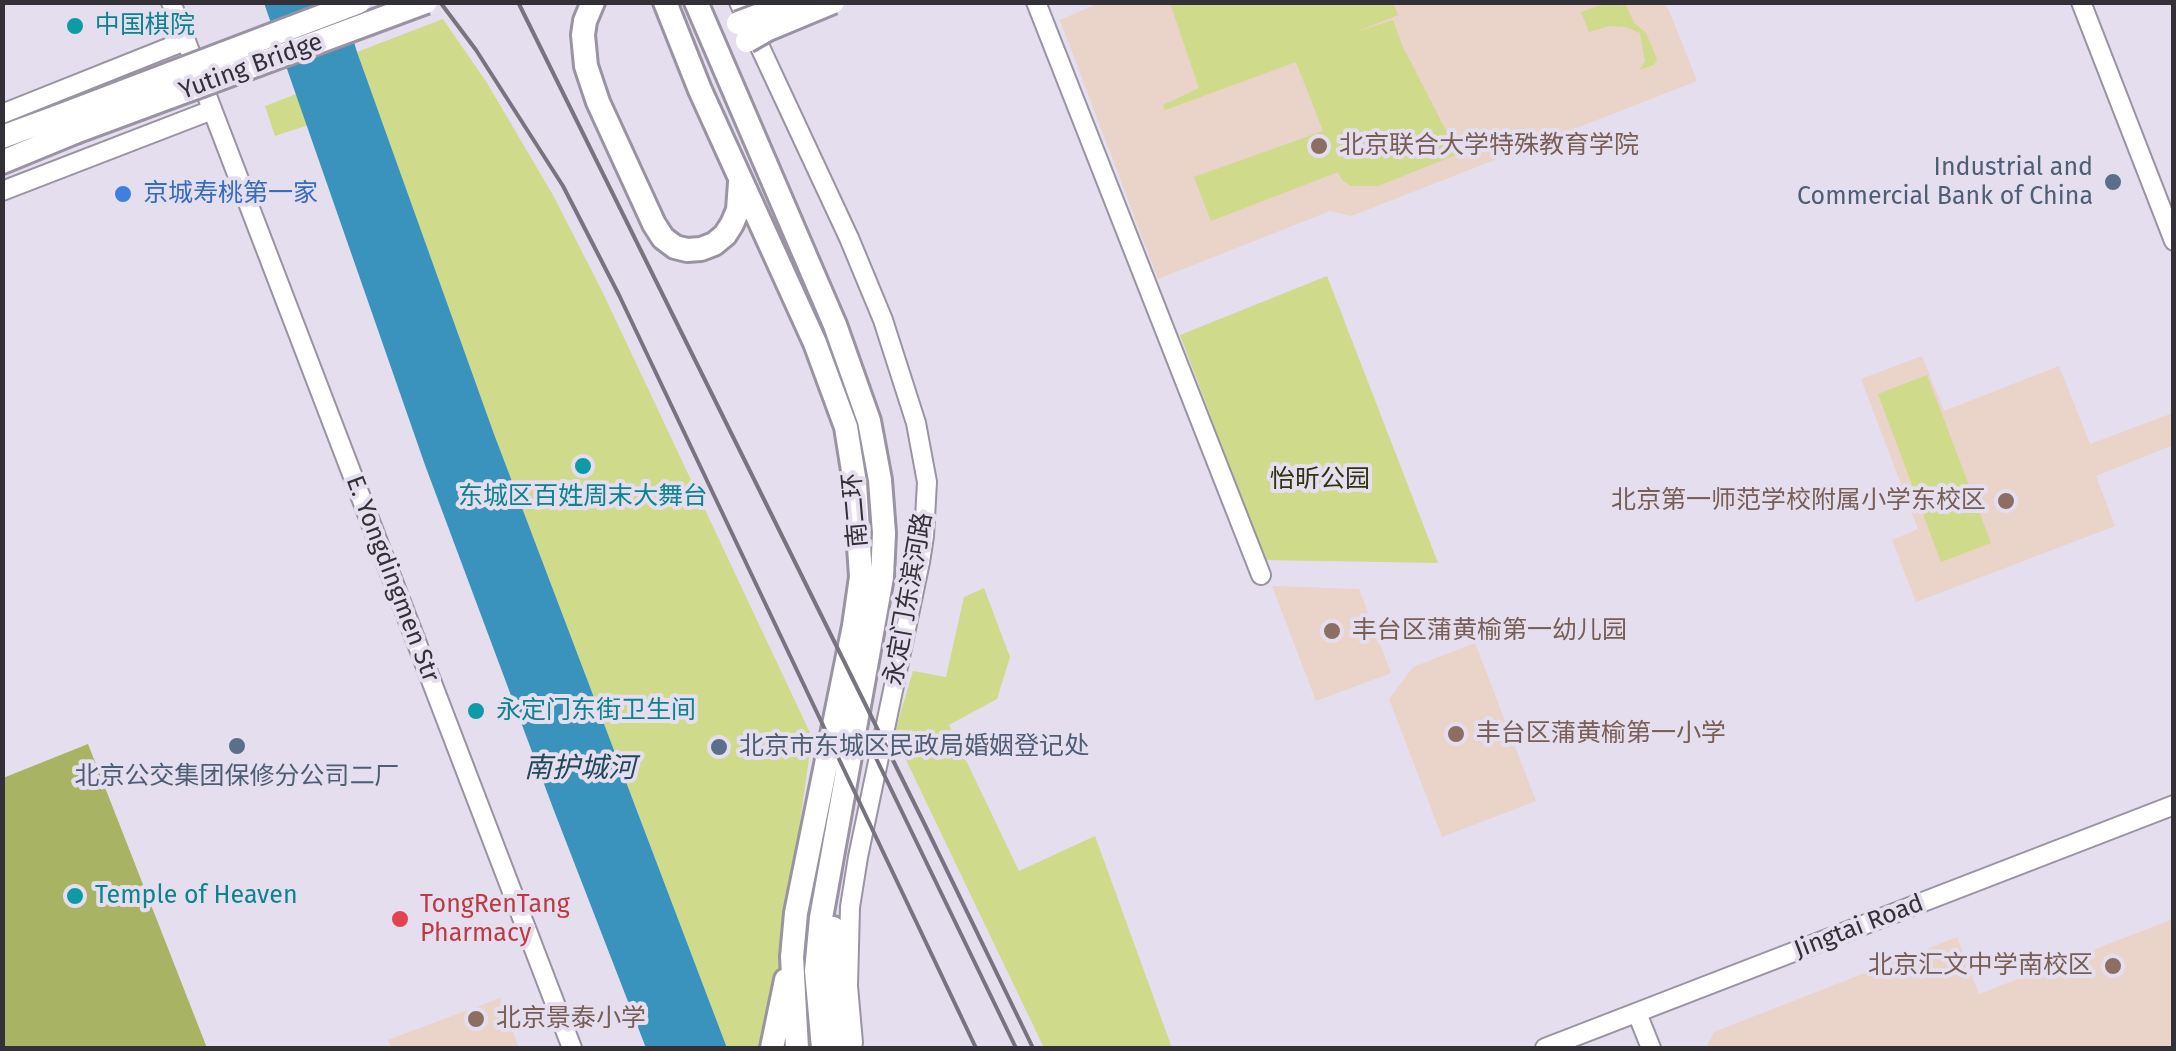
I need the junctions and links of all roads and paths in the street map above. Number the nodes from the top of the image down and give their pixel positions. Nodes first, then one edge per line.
1 (170, 2) edge
2 (395, 2) edge
3 (426, 2) edge
4 (592, 2) edge
5 (665, 2) edge
6 (697, 2) edge
7 (792, 2) edge
8 (833, 2) edge
9 (1036, 2) edge
10 (2081, 2) edge
11 (361, 8) edge
12 (741, 22) edge
13 (185, 41) junction
14 (132, 62) junction
15 (198, 75) junction
16 (738, 103) junction
17 (212, 110) junction
18 (2, 114) edge
19 (71, 122) junction
20 (159, 132) junction
21 (2, 138) edge
22 (2, 162) edge
23 (740, 178) junction
24 (2, 191) edge
25 (2174, 241) edge
26 (1262, 575) dead end
27 (2174, 805) edge
28 (832, 855) junction
29 (792, 957) junction
30 (1637, 1013) junction
31 (572, 1048) edge
32 (772, 1048) edge
33 (797, 1048) edge
34 (823, 1048) edge
35 (845, 1048) edge
36 (853, 1048) edge
37 (1544, 1048) edge
38 (1650, 1048) edge

1 - 13 street, E. Yongdingmen Str
2 - 11 street
3 - 19 main road, Yuting Bridge, bridge
4 - 23 main road
5 - 23 main road, 南二环
6 - 12 main road
6 - 16 main road, 南二环
7 - 12 main road, bridge
8 - 12 main road, bridge
9 - 26 street
10 - 25 street
11 - 15 street
11 - 19 main road, Yuting Bridge, bridge
12 - 16 main road
12 - 36 street, 永定门东滨河路
13 - 14 street
13 - 15 street, E. Yongdingmen Str
14 - 18 street
14 - 20 street
15 - 17 street, E. Yongdingmen Str
16 - 28 main road, 南二环
17 - 20 street
17 - 31 street, E. Yongdingmen Str
19 - 21 main road
19 - 22 main road
20 - 24 street
23 - 29 main road, 南二环
27 - 30 street, Jingtai Road
28 - 34 main road, 南二环
28 - 35 main road
29 - 32 main road
29 - 33 main road, 南二环
30 - 37 street, Jingtai Road
30 - 38 street

